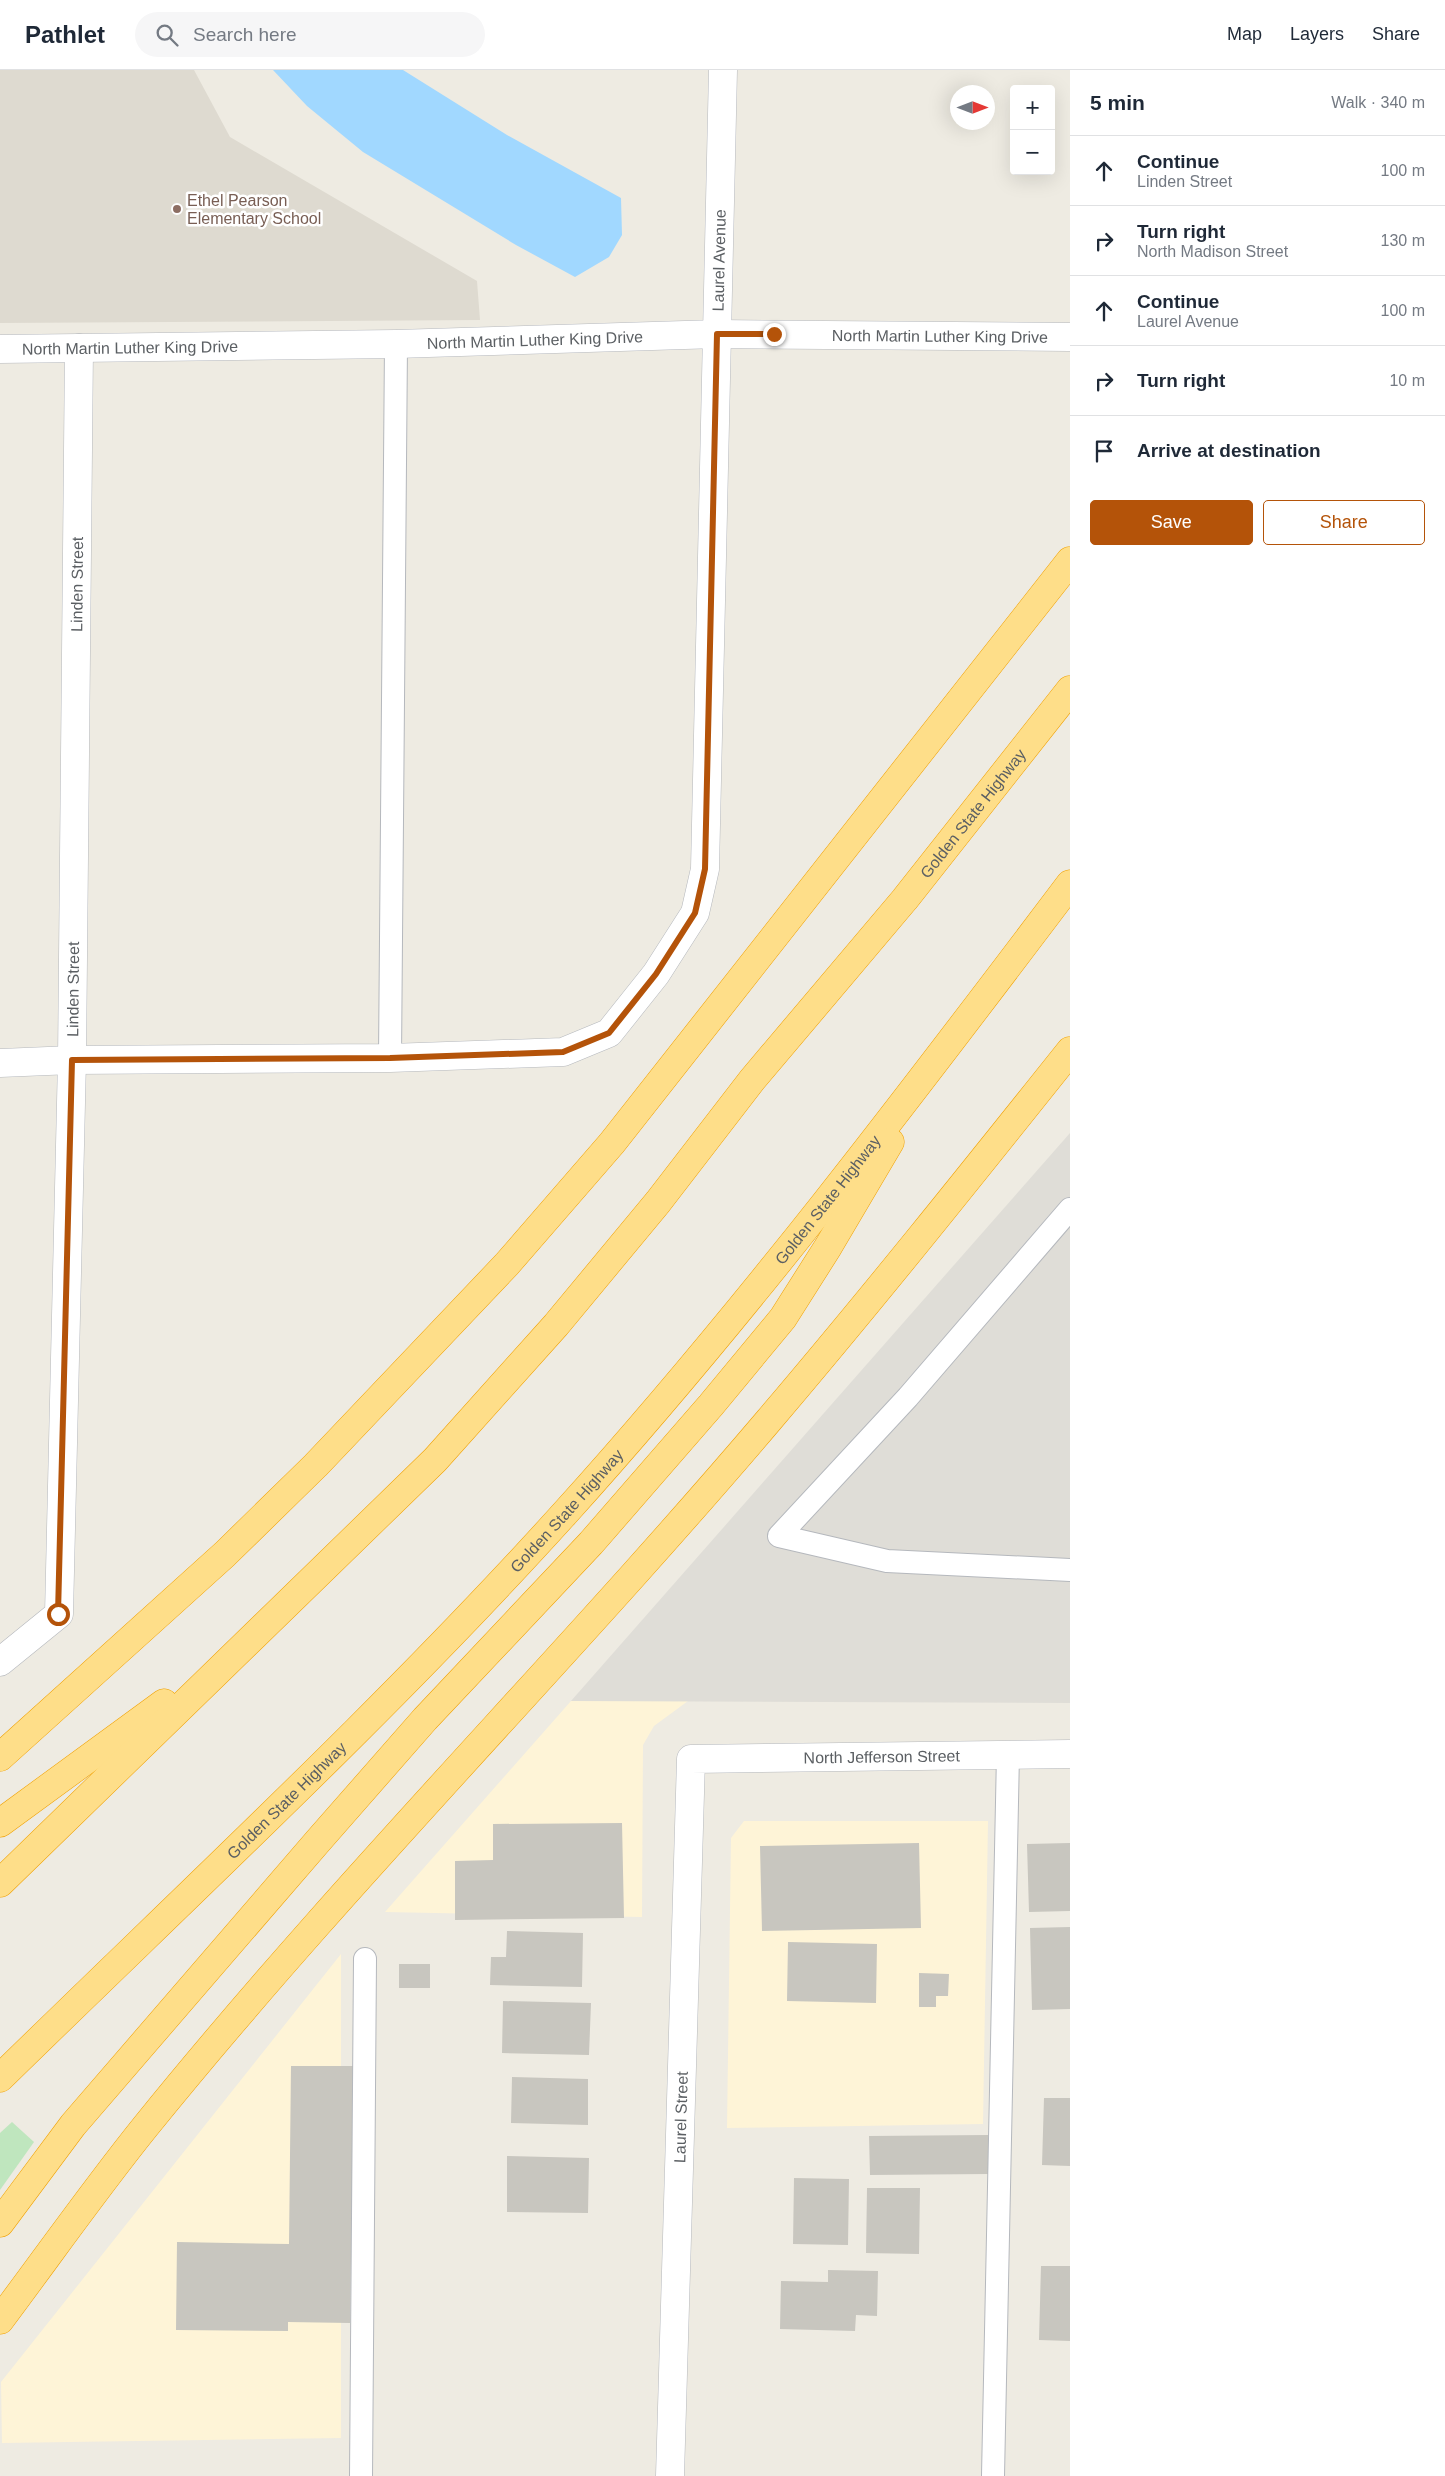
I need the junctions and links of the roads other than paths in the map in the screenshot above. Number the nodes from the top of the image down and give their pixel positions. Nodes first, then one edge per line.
1 (724, 70) edge
2 (717, 334) junction
3 (1070, 337) edge
4 (396, 344) junction
5 (79, 348) junction
6 (0, 349) edge
7 (1070, 561) edge
8 (1070, 690) edge
9 (1070, 884) edge
10 (966, 1019) junction
11 (1070, 1051) edge
12 (390, 1058) junction
13 (72, 1060) junction
14 (0, 1063) edge
15 (1070, 1209) edge
16 (1070, 1570) edge
17 (246, 1643) junction
18 (0, 1662) edge
19 (1008, 1754) junction
20 (1070, 1754) edge
21 (0, 1757) edge
22 (691, 1759) joint
23 (0, 1823) edge
24 (0, 1883) edge
25 (365, 1959) dead end
26 (0, 2078) edge
27 (0, 2223) edge
28 (0, 2320) edge
29 (361, 2476) edge
30 (670, 2476) edge
31 (993, 2476) edge

1 - 2 street, Laurel Avenue
2 - 3 street, North Martin Luther King Drive
2 - 4 street, North Martin Luther King Drive
2 - 12 street, Laurel Avenue
4 - 5 street, North Martin Luther King Drive
4 - 12 lane
5 - 6 street, North Martin Luther King Drive
5 - 13 street, Linden Street
7 - 21 highway
8 - 17 highway, Golden State Highway
9 - 10 highway, Golden State Highway
10 - 26 highway, Golden State Highway
10 - 27 highway
11 - 28 highway
12 - 13 street, Laurel Avenue
13 - 14 street, Laurel Avenue
13 - 18 street, Linden Street
15 - 16 lane
17 - 23 highway
17 - 24 highway, Golden State Highway
19 - 20 street, North Jefferson Street
19 - 22 street, North Jefferson Street
19 - 31 lane
22 - 30 street, Laurel Street
25 - 29 lane

